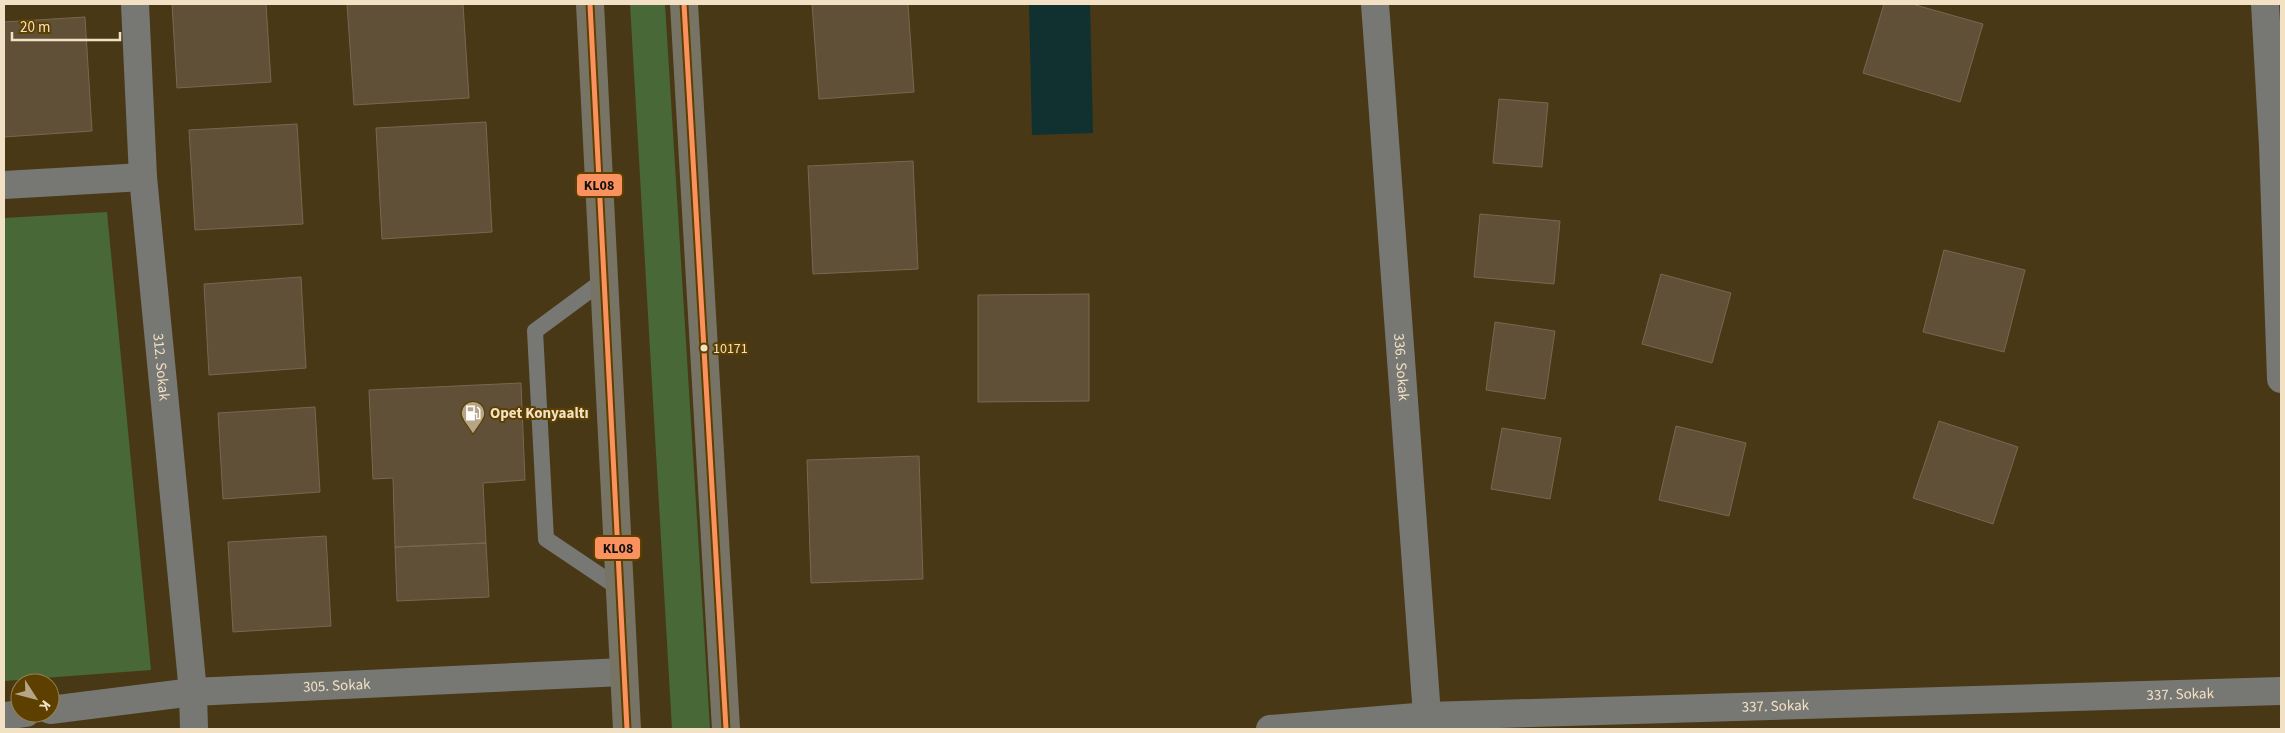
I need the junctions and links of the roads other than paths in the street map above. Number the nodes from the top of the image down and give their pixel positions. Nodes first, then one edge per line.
1 (135, 4) edge
2 (590, 4) edge
3 (684, 4) edge
4 (1375, 4) edge
5 (2265, 4) edge
6 (2277, 146) edge
7 (143, 177) junction
8 (4, 185) edge
9 (604, 280) junction
10 (2281, 379) edge
11 (619, 588) junction
12 (623, 672) junction
13 (2281, 691) edge
14 (193, 692) junction
15 (60, 709) edge
16 (1428, 723) edge
17 (194, 729) edge
18 (627, 729) edge
19 (726, 729) edge
20 (1270, 729) edge

1 - 7 street, 312. Sokak
2 - 9 main road
3 - 19 main road
4 - 16 street, 336. Sokak
5 - 6 street
6 - 10 street
7 - 8 street
7 - 14 street, 312. Sokak
9 - 11 main road
9 - 11 lane
11 - 12 main road
12 - 14 street, 305. Sokak
12 - 18 main road
13 - 16 street, 337. Sokak
14 - 15 street, 305. Sokak
14 - 17 street, 312. Sokak
16 - 20 street, 337. Sokak

